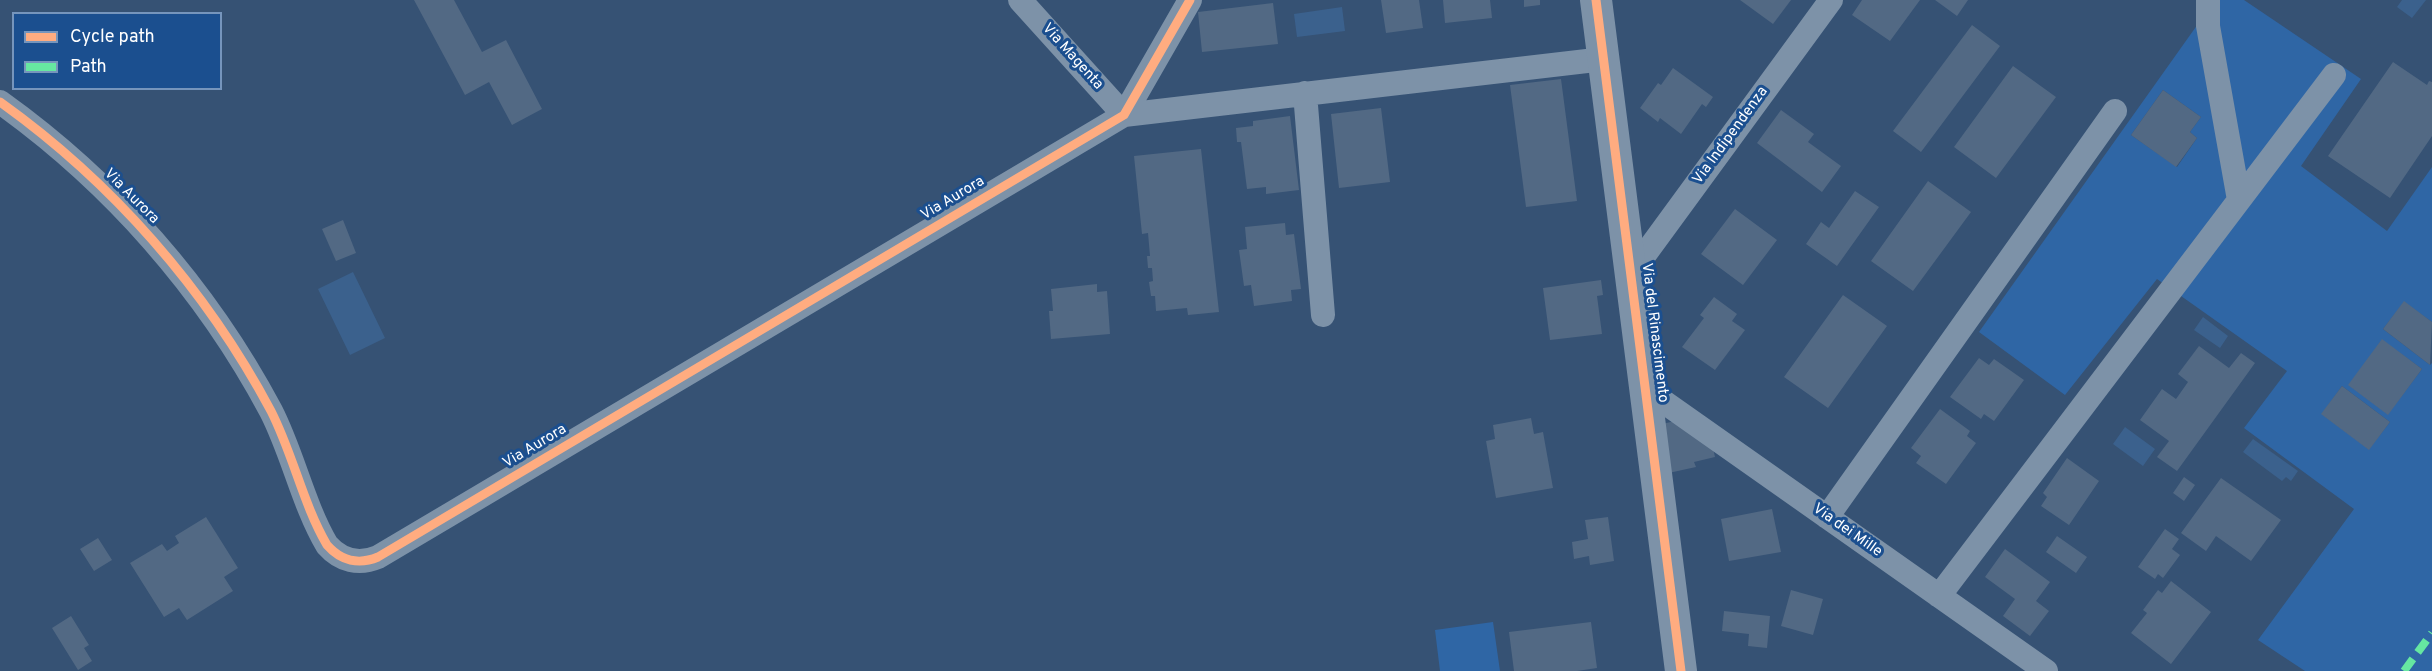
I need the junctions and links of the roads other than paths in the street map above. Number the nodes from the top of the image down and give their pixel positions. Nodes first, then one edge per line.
1 (1020, 0) edge
2 (1190, 0) edge
3 (1596, 0) edge
4 (1831, 0) edge
5 (2208, 0) edge
6 (1604, 59) junction
7 (2334, 75) dead end
8 (1305, 93) junction
9 (0, 102) edge
10 (2115, 111) dead end
11 (1124, 115) junction
12 (2239, 200) junction
13 (1632, 272) junction
14 (1323, 315) dead end
15 (1647, 390) junction
16 (1827, 517) junction
17 (1939, 596) junction
18 (1681, 671) edge
19 (2046, 671) edge

1 - 11 street, Via Magenta
2 - 11 street, Via Aurora
3 - 6 street, Via del Rinascimento
4 - 13 street, Via Indipendenza
5 - 12 street
6 - 8 street
6 - 13 street, Via del Rinascimento
7 - 12 street
8 - 11 street
8 - 14 street
9 - 11 street, Via Aurora
10 - 16 street
12 - 17 street
13 - 15 street, Via del Rinascimento
15 - 16 street, Via dei Mille
15 - 18 street, Via del Rinascimento
16 - 17 street, Via dei Mille
17 - 19 street, Via dei Mille

